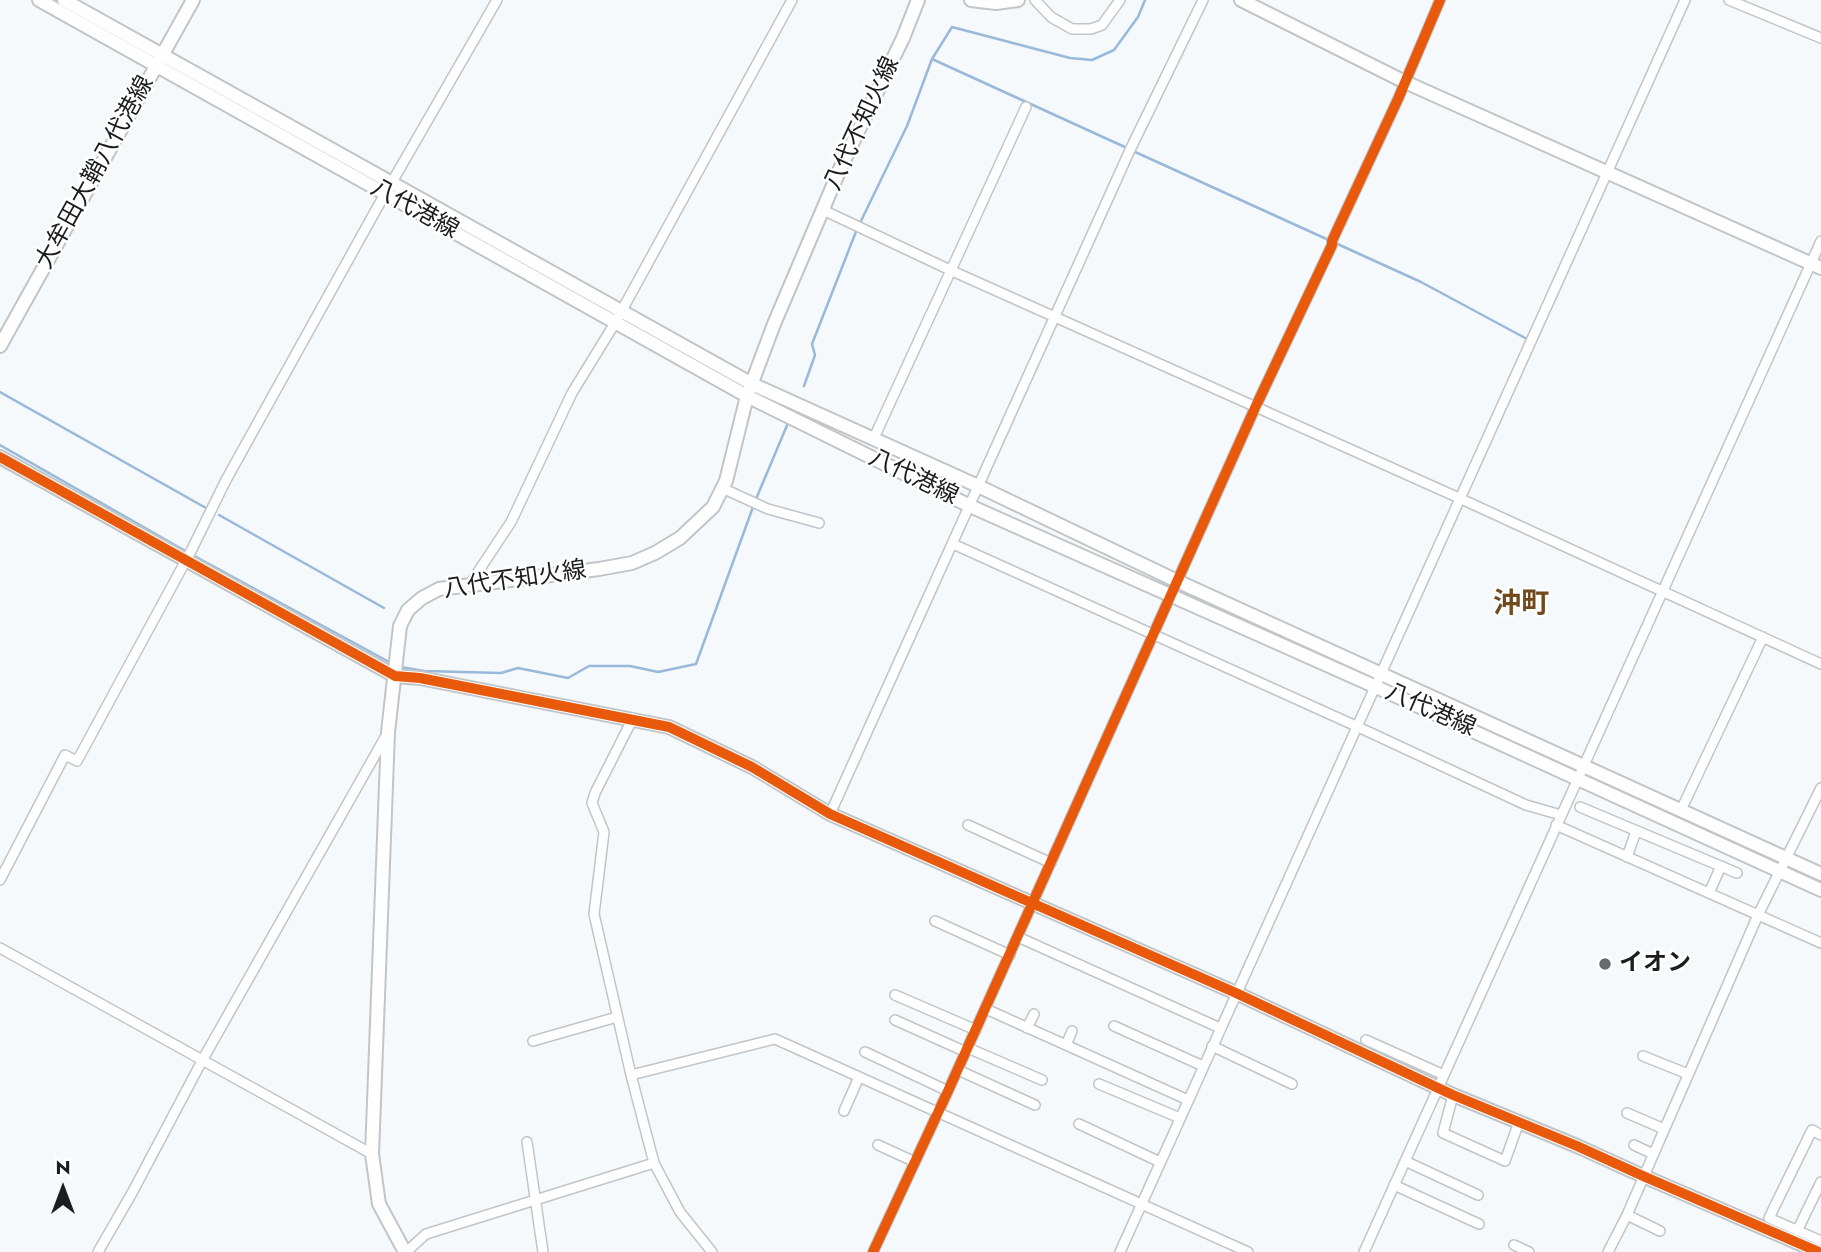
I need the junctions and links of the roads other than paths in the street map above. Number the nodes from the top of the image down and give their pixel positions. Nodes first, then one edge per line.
1 (38, 0) edge
2 (64, 0) edge
3 (193, 0) edge
4 (497, 0) edge
5 (792, 0) edge
6 (918, 0) edge
7 (971, 0) edge
8 (1018, 0) edge
9 (1035, 0) edge
10 (1120, 0) edge
11 (1203, 0) edge
12 (1241, 0) edge
13 (1440, 0) edge
14 (1685, 0) edge
15 (1729, 0) edge
16 (1821, 38) edge
17 (159, 61) junction
18 (1405, 82) junction
19 (1027, 107) dead end
20 (1607, 170) junction
21 (389, 188) junction
22 (823, 210) junction
23 (1821, 241) edge
24 (1816, 266) edge
25 (950, 270) junction
26 (622, 310) junction
27 (1054, 316) junction
28 (615, 323) junction
29 (0, 346) edge
30 (750, 390) junction
31 (1255, 408) junction
32 (873, 440) junction
33 (0, 457) edge
34 (978, 486) junction
35 (722, 488) junction
36 (1459, 498) junction
37 (970, 506) junction
38 (819, 523) dead end
39 (953, 544) junction
40 (188, 556) junction
41 (1177, 581) junction
42 (470, 584) junction
43 (1662, 591) junction
44 (1171, 595) junction
45 (1153, 634) junction
46 (1763, 637) junction
47 (1821, 664) edge
48 (395, 672) junction
49 (1377, 679) junction
50 (633, 718) junction
51 (1356, 726) junction
52 (388, 732) junction
53 (1580, 772) junction
54 (1821, 788) edge
55 (1580, 807) dead end
56 (1681, 810) junction
57 (830, 814) junction
58 (1561, 815) junction
59 (968, 825) dead end
60 (1556, 825) junction
61 (1636, 831) junction
62 (1627, 857) junction
63 (1786, 857) junction
64 (1051, 863) junction
65 (1721, 866) junction
66 (1780, 870) junction
67 (1737, 873) dead end
68 (1821, 874) edge
69 (0, 880) edge
70 (1821, 890) edge
71 (1709, 893) junction
72 (1033, 903) junction
73 (1758, 915) junction
74 (936, 921) dead end
75 (1018, 937) junction
76 (1821, 943) edge
77 (0, 948) edge
78 (1010, 955) junction
79 (1236, 993) junction
80 (895, 995) dead end
81 (985, 1009) junction
82 (1034, 1014) dead end
83 (618, 1017) junction
84 (895, 1020) dead end
85 (1114, 1026) dead end
86 (1027, 1028) junction
87 (1220, 1028) junction
88 (976, 1030) junction
89 (1072, 1031) dead end
90 (1366, 1040) dead end
91 (533, 1041) dead end
92 (1066, 1045) junction
93 (1212, 1046) junction
94 (967, 1050) junction
95 (865, 1052) dead end
96 (1643, 1056) dead end
97 (203, 1059) junction
98 (1203, 1066) junction
99 (958, 1070) junction
100 (1444, 1074) junction
101 (1688, 1074) junction
102 (631, 1075) junction
103 (859, 1077) junction
104 (1041, 1080) dead end
105 (1099, 1084) dead end
106 (1292, 1084) dead end
107 (1438, 1088) junction
108 (948, 1091) junction
109 (1453, 1095) junction
110 (1188, 1100) junction
111 (1035, 1105) dead end
112 (844, 1111) dead end
113 (1627, 1113) dead end
114 (938, 1114) junction
115 (1180, 1118) junction
116 (1519, 1122) junction
117 (1079, 1124) dead end
118 (1664, 1129) junction
119 (1821, 1135) edge
120 (527, 1142) dead end
121 (878, 1145) dead end
122 (1634, 1145) dead end
123 (372, 1154) junction
124 (1653, 1154) junction
125 (1405, 1161) junction
126 (915, 1162) junction
127 (1160, 1162) junction
128 (654, 1163) junction
129 (1643, 1177) junction
130 (1821, 1182) edge
131 (1394, 1185) junction
132 (1478, 1195) dead end
133 (536, 1202) junction
134 (1141, 1205) junction
135 (1626, 1216) junction
136 (1479, 1224) dead end
137 (1660, 1231) dead end
138 (1797, 1231) junction
139 (1821, 1241) edge
140 (1514, 1245) dead end
141 (98, 1252) edge
142 (405, 1252) edge
143 (543, 1252) edge
144 (712, 1252) edge
145 (873, 1252) edge
146 (1119, 1252) edge
147 (1248, 1252) edge
148 (1364, 1252) edge
149 (1530, 1252) edge
150 (1608, 1252) edge
151 (1819, 1252) edge

1 - 17 main road, 八代港線
2 - 17 main road, 八代港線
3 - 17 main road, 大牟田大鞘八代港線
4 - 21 street
5 - 26 street
6 - 22 main road, 八代不知火線
7 - 8 main road
9 - 10 street
11 - 27 street
12 - 18 main road
13 - 18 street
14 - 20 street
15 - 16 street
17 - 21 main road, 八代港線
17 - 29 main road, 大牟田大鞘八代港線
18 - 20 main road
18 - 31 street
19 - 25 street
20 - 24 main road
20 - 36 street
21 - 26 main road, 八代港線
21 - 28 main road, 八代港線
21 - 40 street
22 - 25 street
22 - 30 main road, 八代不知火線
23 - 24 street
24 - 43 street
25 - 27 street
25 - 32 street
26 - 28 street
26 - 30 main road, 八代港線
27 - 31 street
27 - 34 street
28 - 30 main road, 八代港線
28 - 42 street
30 - 32 main road, 八代港線
30 - 35 main road, 八代不知火線
30 - 37 main road, 八代港線
31 - 36 street
31 - 41 street
32 - 34 main road, 八代港線
33 - 40 main road
34 - 37 street
34 - 41 main road, 八代港線
35 - 38 street
35 - 42 main road, 八代不知火線
36 - 43 street
36 - 49 street
37 - 39 street
37 - 44 main road, 八代港線
39 - 45 street
39 - 57 street
40 - 48 main road
40 - 69 street
41 - 44 street
41 - 49 main road, 八代港線
42 - 48 main road, 八代不知火線
43 - 46 street
43 - 53 street
44 - 45 street
44 - 49 main road, 八代港線
45 - 51 street
45 - 64 street
46 - 47 street
46 - 56 street
48 - 50 main road
48 - 52 main road, 八代不知火線
49 - 51 street
49 - 53 main road, 八代港線
50 - 57 main road
50 - 83 street
51 - 58 street
51 - 79 street
52 - 97 street
52 - 123 main road, 八代不知火線
53 - 56 main road, 八代港線
53 - 58 street
53 - 66 main road, 八代港線
54 - 63 street
55 - 61 street
56 - 63 main road, 八代港線
57 - 72 main road
58 - 60 street
59 - 64 street
60 - 62 street
60 - 100 street
61 - 62 street
61 - 65 street
62 - 71 street
63 - 66 street
63 - 68 main road, 八代港線
64 - 72 street
65 - 67 street
65 - 71 street
66 - 70 main road, 八代港線
66 - 73 street
71 - 73 street
72 - 75 street
72 - 79 main road
73 - 76 street
73 - 101 street
74 - 78 street
75 - 78 street
75 - 87 street
77 - 97 street
78 - 81 street
79 - 87 street
79 - 107 main road
80 - 88 street
81 - 86 street
81 - 88 street
82 - 86 street
83 - 91 street
83 - 102 street
84 - 94 street
85 - 98 street
86 - 92 street
87 - 93 street
88 - 94 street
89 - 92 street
90 - 100 street
92 - 110 street
93 - 98 street
93 - 106 street
94 - 99 street
94 - 104 street
95 - 108 street
96 - 101 street
97 - 123 street
97 - 141 street
98 - 110 street
99 - 108 street
99 - 111 street
100 - 107 street
101 - 118 street
102 - 103 street
102 - 128 street
103 - 112 street
103 - 114 street
105 - 115 street
107 - 109 main road
107 - 125 street
108 - 114 street
109 - 116 main road
109 - 116 street
110 - 115 street
113 - 118 street
114 - 126 street
114 - 134 street
115 - 127 street
116 - 129 main road
117 - 127 street
118 - 124 street
119 - 138 street
120 - 133 street
121 - 126 street
122 - 124 street
123 - 142 main road, 八代不知火線
124 - 129 street
125 - 131 street
125 - 132 street
126 - 145 street
127 - 134 street
128 - 133 street
128 - 144 street
129 - 135 street
129 - 151 main road
130 - 138 street
131 - 136 street
131 - 148 street
133 - 142 street
133 - 143 street
134 - 146 street
134 - 147 street
135 - 137 street
135 - 150 street
138 - 139 street
140 - 149 street

